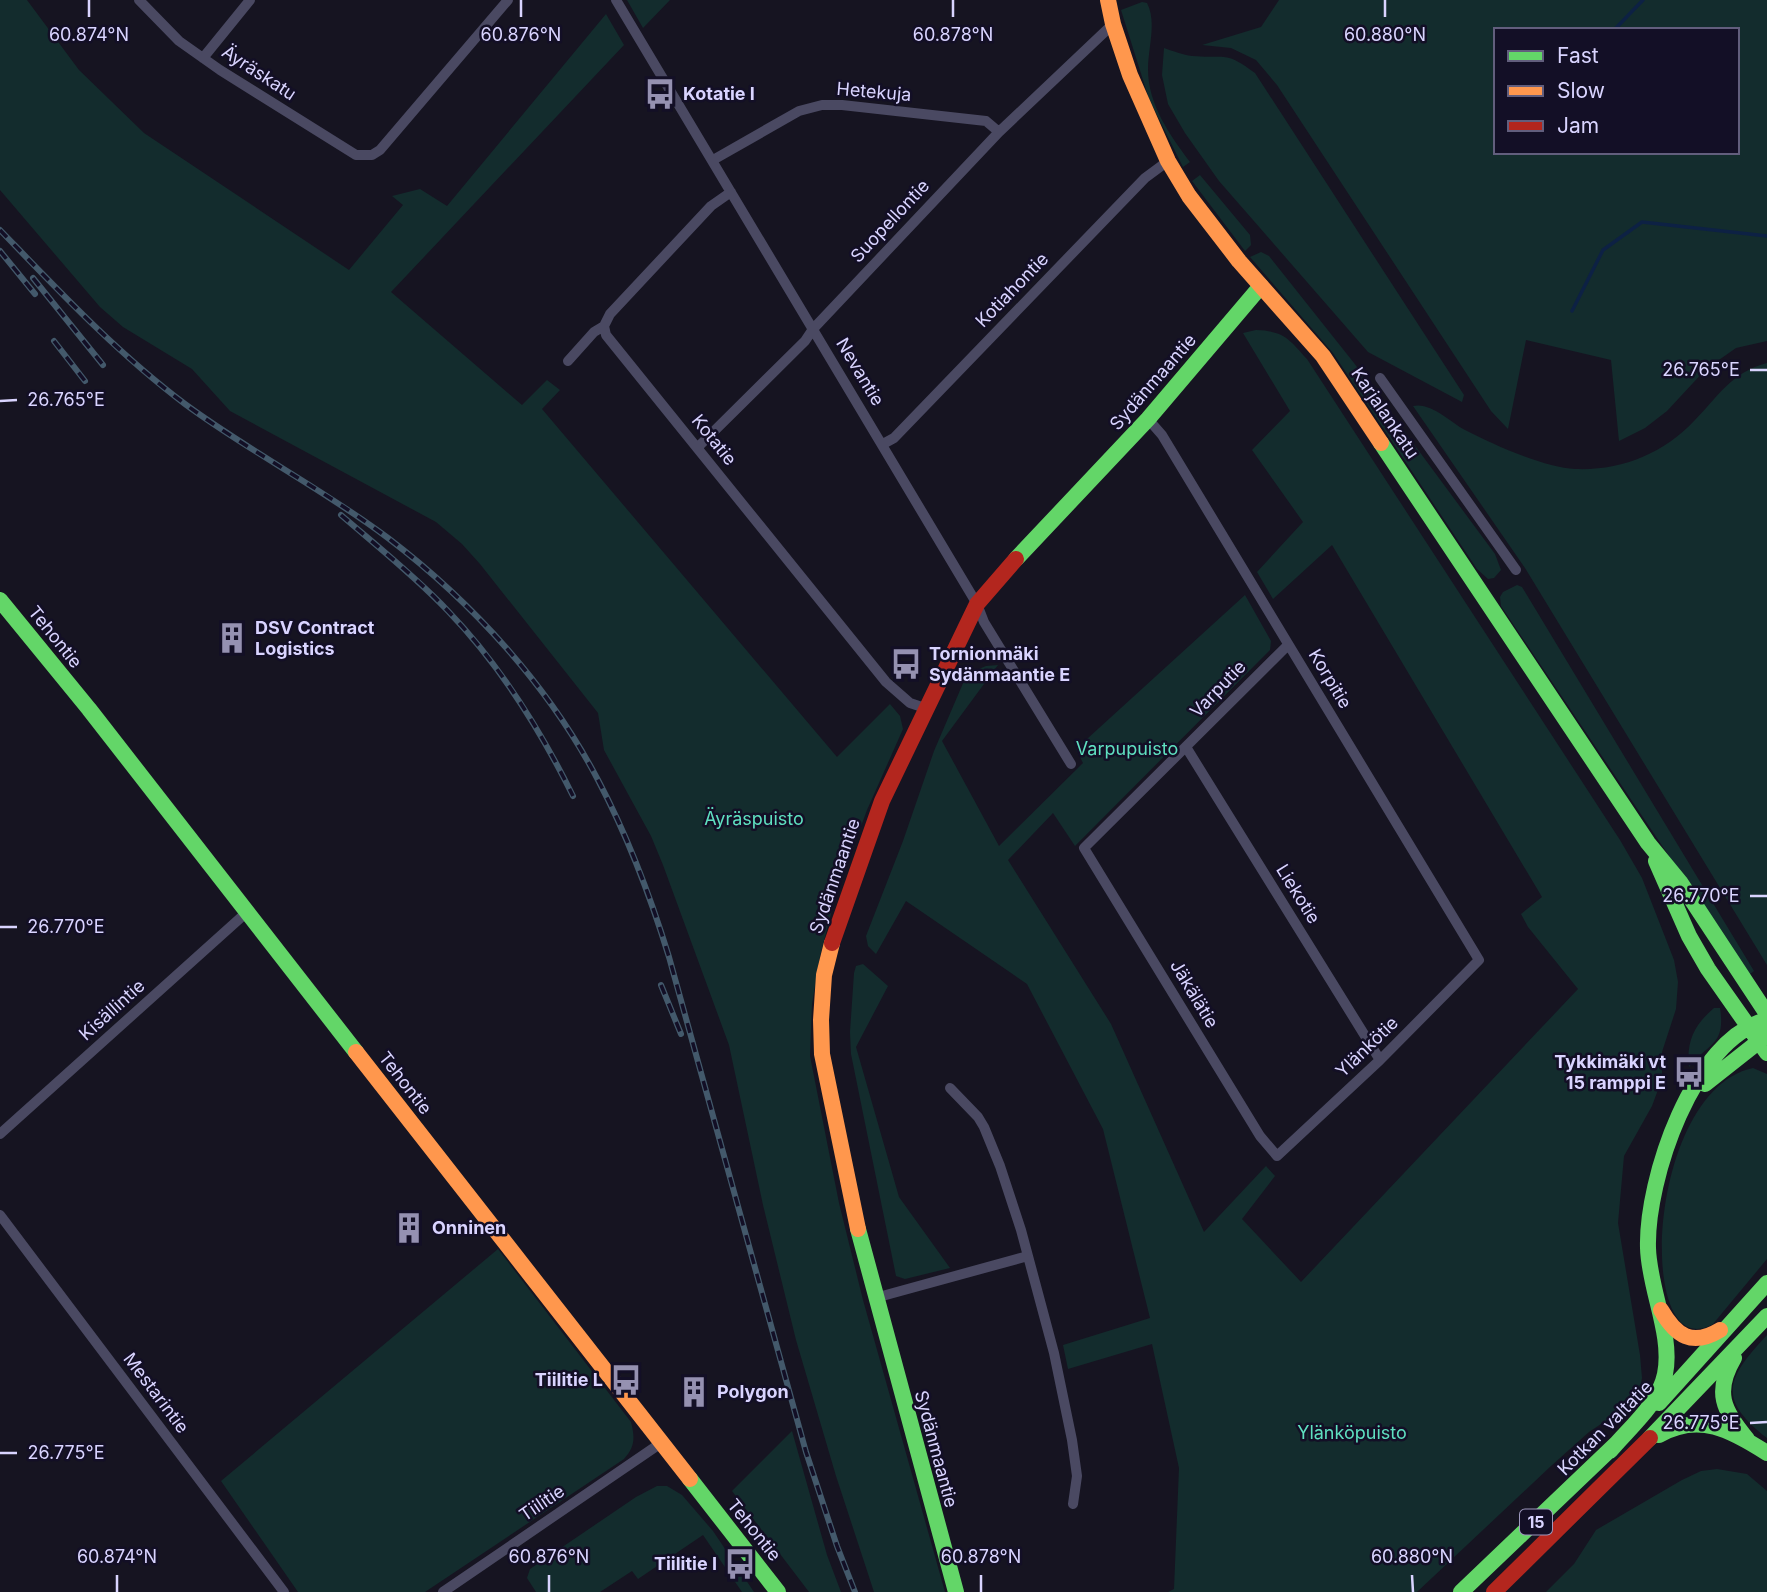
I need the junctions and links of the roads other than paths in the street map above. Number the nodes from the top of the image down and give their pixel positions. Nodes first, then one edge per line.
1 (139, 0) edge
2 (250, 0) edge
3 (508, 0) edge
4 (616, 0) edge
5 (1108, 0) edge
6 (1113, 24) junction
7 (203, 58) junction
8 (999, 132) junction
9 (713, 160) junction
10 (1168, 162) junction
11 (731, 192) junction
12 (1261, 286) junction
13 (604, 326) junction
14 (813, 328) junction
15 (568, 361) dead end
16 (1380, 378) dead end
17 (1148, 419) junction
18 (883, 444) junction
19 (698, 447) junction
20 (1516, 570) dead end
21 (0, 600) edge
22 (977, 604) junction
23 (1288, 645) junction
24 (925, 708) junction
25 (1186, 747) junction
26 (1071, 764) dead end
27 (1648, 843) junction
28 (1084, 848) joint
29 (247, 912) junction
30 (1479, 960) joint
31 (1767, 1014) edge
32 (1767, 1020) edge
33 (1747, 1027) junction
34 (1764, 1043) edge
35 (1380, 1060) junction
36 (950, 1088) dead end
37 (1674, 1127) junction
38 (0, 1135) edge
39 (1277, 1156) joint
40 (0, 1215) edge
41 (1028, 1256) junction
42 (1767, 1283) edge
43 (1655, 1297) junction
44 (875, 1298) junction
45 (1739, 1314) junction
46 (1765, 1318) edge
47 (1750, 1442) junction
48 (661, 1443) junction
49 (1610, 1451) junction
50 (1636, 1452) junction
51 (1767, 1454) edge
52 (1073, 1504) dead end
53 (284, 1592) edge
54 (443, 1592) edge
55 (778, 1592) edge
56 (956, 1592) edge
57 (1461, 1592) edge
58 (1494, 1592) edge

1 - 7 street, Äyräskatu
2 - 7 street
3 - 7 street, Äyräskatu
4 - 9 street, Nevantie
5 - 6 main road, Karjalankatu
6 - 8 street, Suopellontie
6 - 10 main road, Karjalankatu
8 - 9 street, Hetekuja
8 - 14 street, Suopellontie
9 - 11 street, Nevantie
10 - 12 main road, Karjalankatu
10 - 18 street, Kotiahontie
11 - 13 street
11 - 14 street, Nevantie
12 - 17 main road, Sydänmaantie
12 - 27 main road, Karjalankatu
13 - 15 street
13 - 19 street, Kotatie
14 - 18 street, Nevantie
14 - 19 street, Suopellontie
16 - 20 street
17 - 22 main road, Sydänmaantie
17 - 23 street, Korpitie
18 - 22 street, Nevantie
19 - 24 street, Kotatie
21 - 29 main road, Tehontie
22 - 24 main road, Sydänmaantie
22 - 26 street, Nevantie
23 - 25 street, Varputie
23 - 30 street, Korpitie
24 - 44 main road, Sydänmaantie
25 - 28 street, Varputie
25 - 35 street, Liekotie
27 - 31 main road, Karjalankatu
27 - 33 main road, Karjalankatu
28 - 39 street, Jäkälätie
29 - 38 street, Kisällintie
29 - 48 main road, Tehontie
30 - 35 street, Ylänkötie
32 - 33 main road
33 - 34 main road, Karjalankatu
33 - 37 main road
34 - 37 main road
35 - 39 street, Ylänkötie
36 - 41 street
37 - 43 main road
40 - 53 street, Mestarintie
41 - 44 street
41 - 52 street
42 - 45 main road, Kotkan valtatie / 15
43 - 45 main road
43 - 49 main road
44 - 56 main road, Sydänmaantie
45 - 49 main road, Kotkan valtatie / 15
46 - 47 main road
46 - 50 main road, 15
47 - 50 main road
47 - 51 main road
48 - 54 street, Tiilitie
48 - 55 main road, Tehontie
49 - 57 main road, Kotkan valtatie / 15
50 - 58 main road, 15

